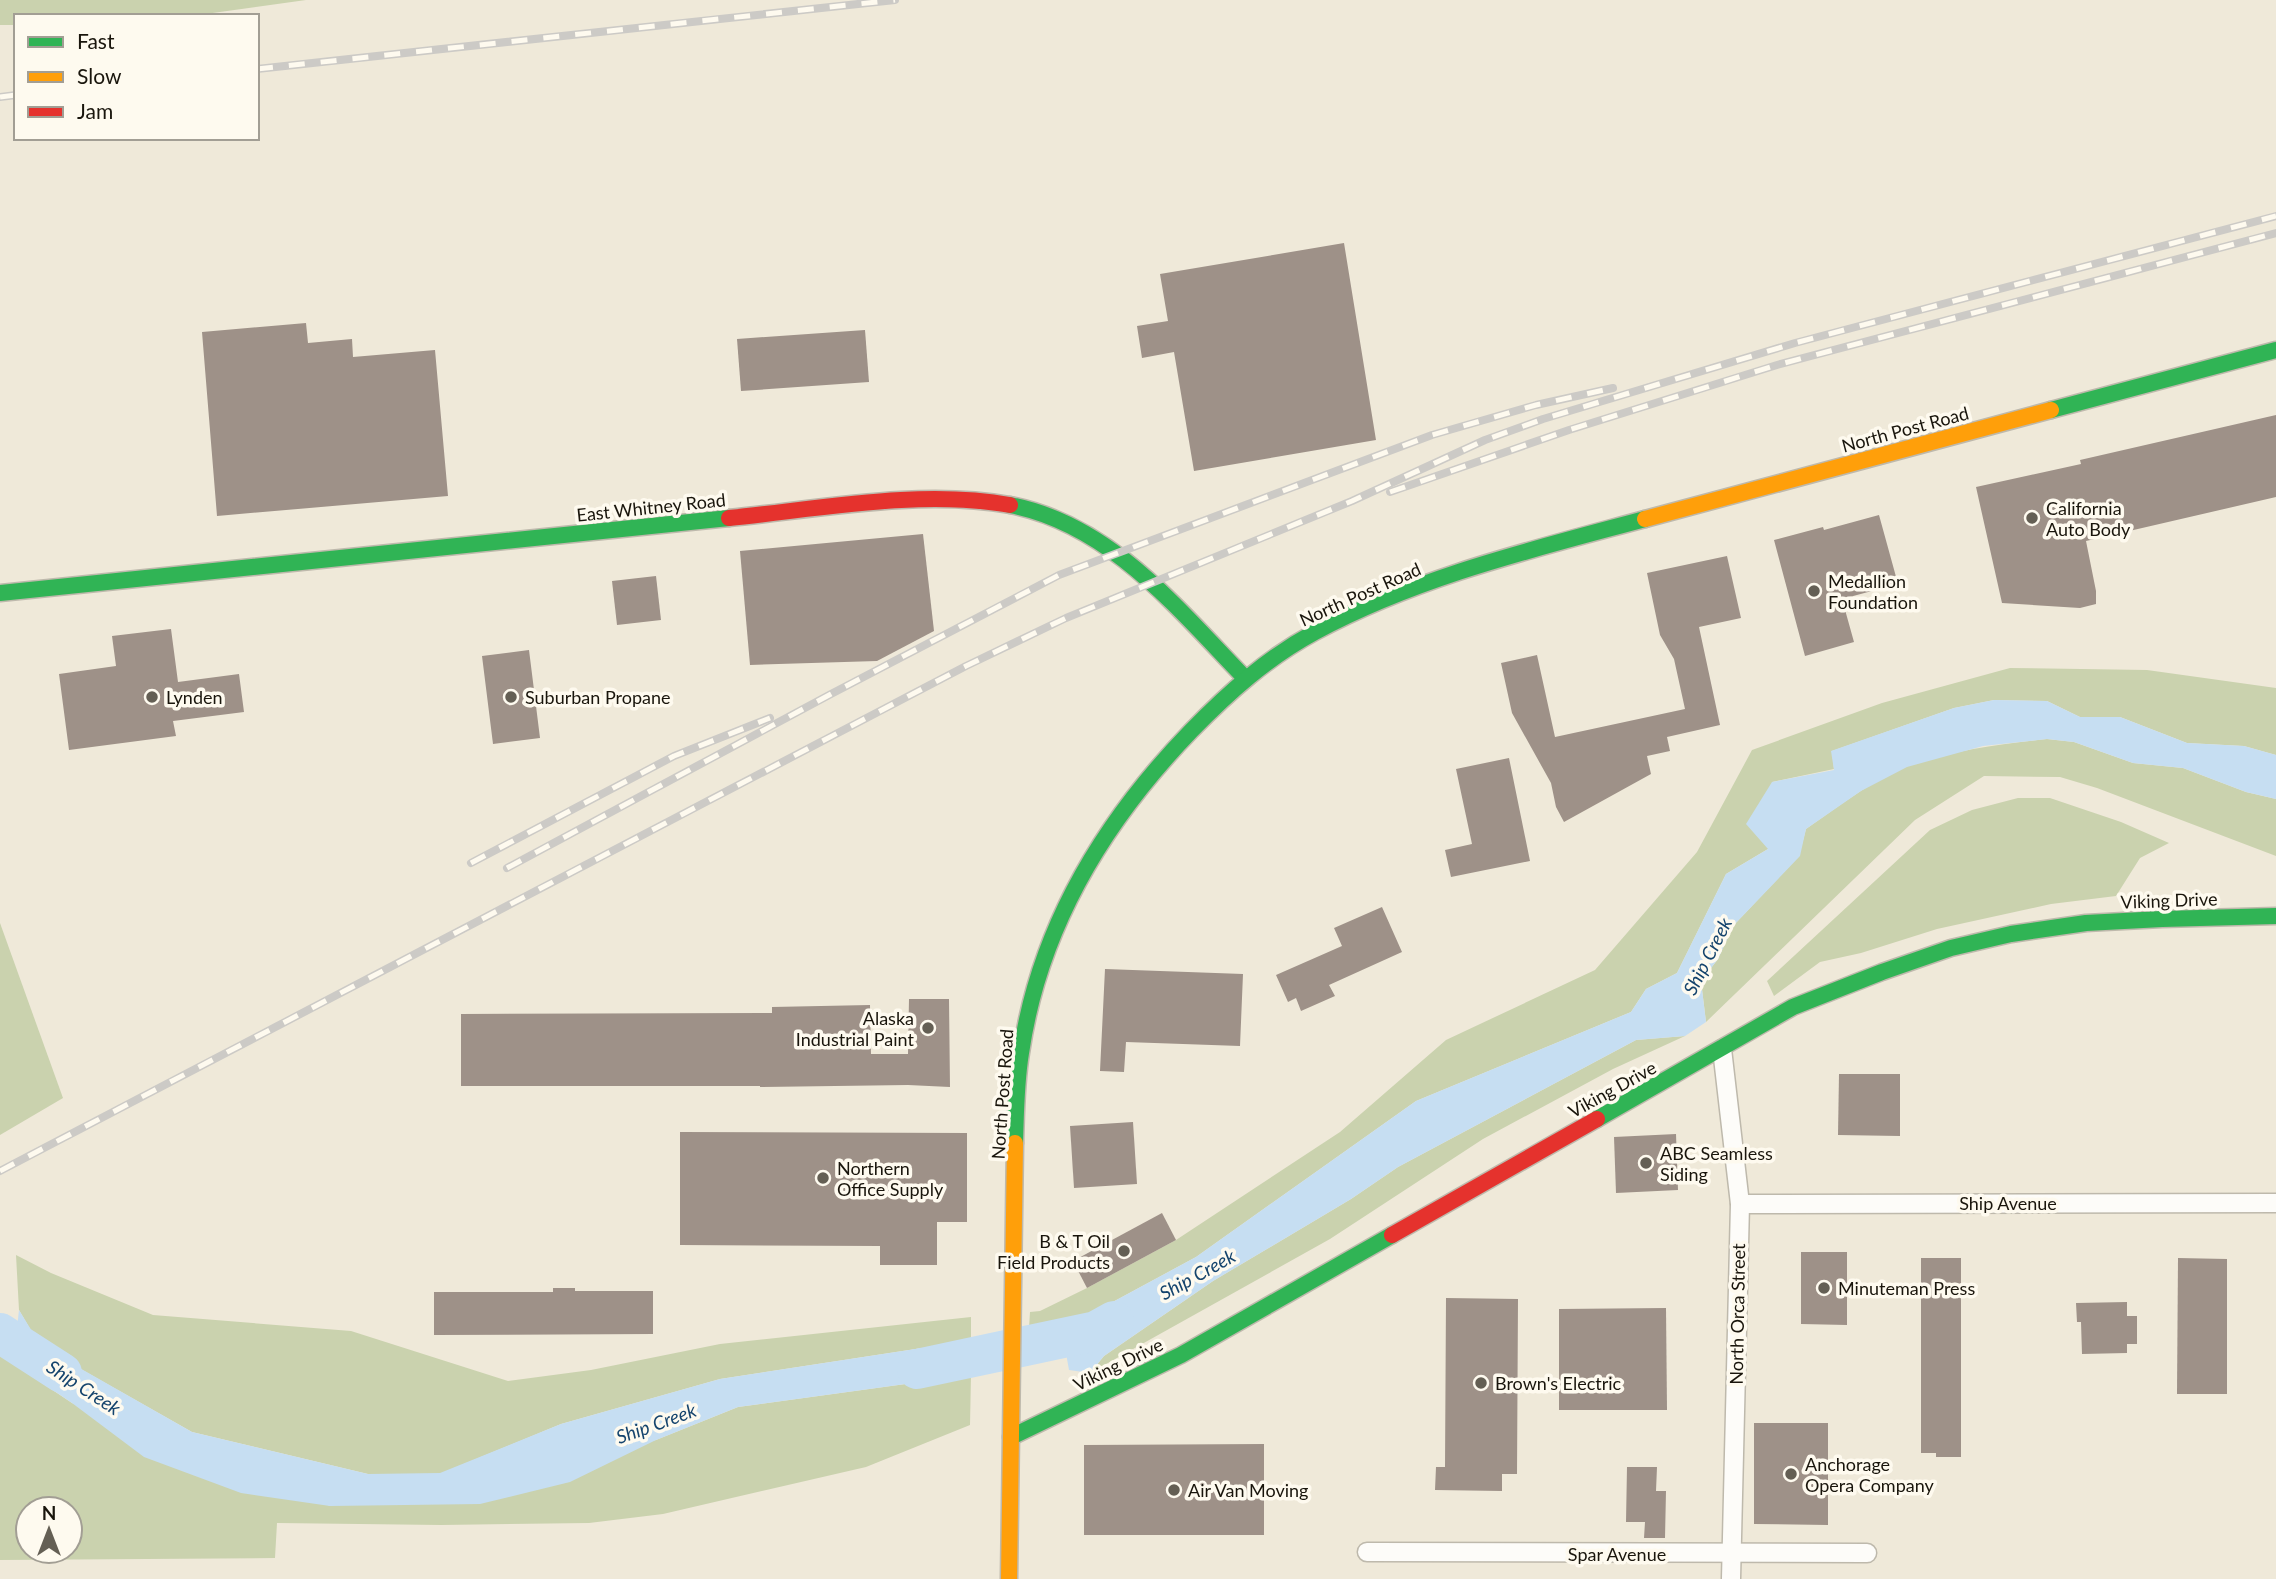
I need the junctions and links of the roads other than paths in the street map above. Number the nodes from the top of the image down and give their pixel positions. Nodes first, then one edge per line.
1 (2276, 350) edge
2 (0, 593) edge
3 (1245, 678) junction
4 (2276, 916) edge
5 (1722, 1049) junction
6 (2276, 1203) edge
7 (1740, 1204) junction
8 (1011, 1437) junction
9 (1367, 1552) dead end
10 (1867, 1553) dead end
11 (1731, 1555) junction
12 (1009, 1579) edge
13 (1731, 1579) edge

1 - 3 street, North Post Road
2 - 3 street, East Whitney Road
3 - 8 street, North Post Road
4 - 5 street, Viking Drive
5 - 7 street, North Orca Street
5 - 8 street, Viking Drive
6 - 7 street, Ship Avenue
7 - 11 street, North Orca Street
8 - 12 street, North Post Road
9 - 11 street, Spar Avenue
10 - 11 street, Spar Avenue
11 - 13 street, North Orca Street

